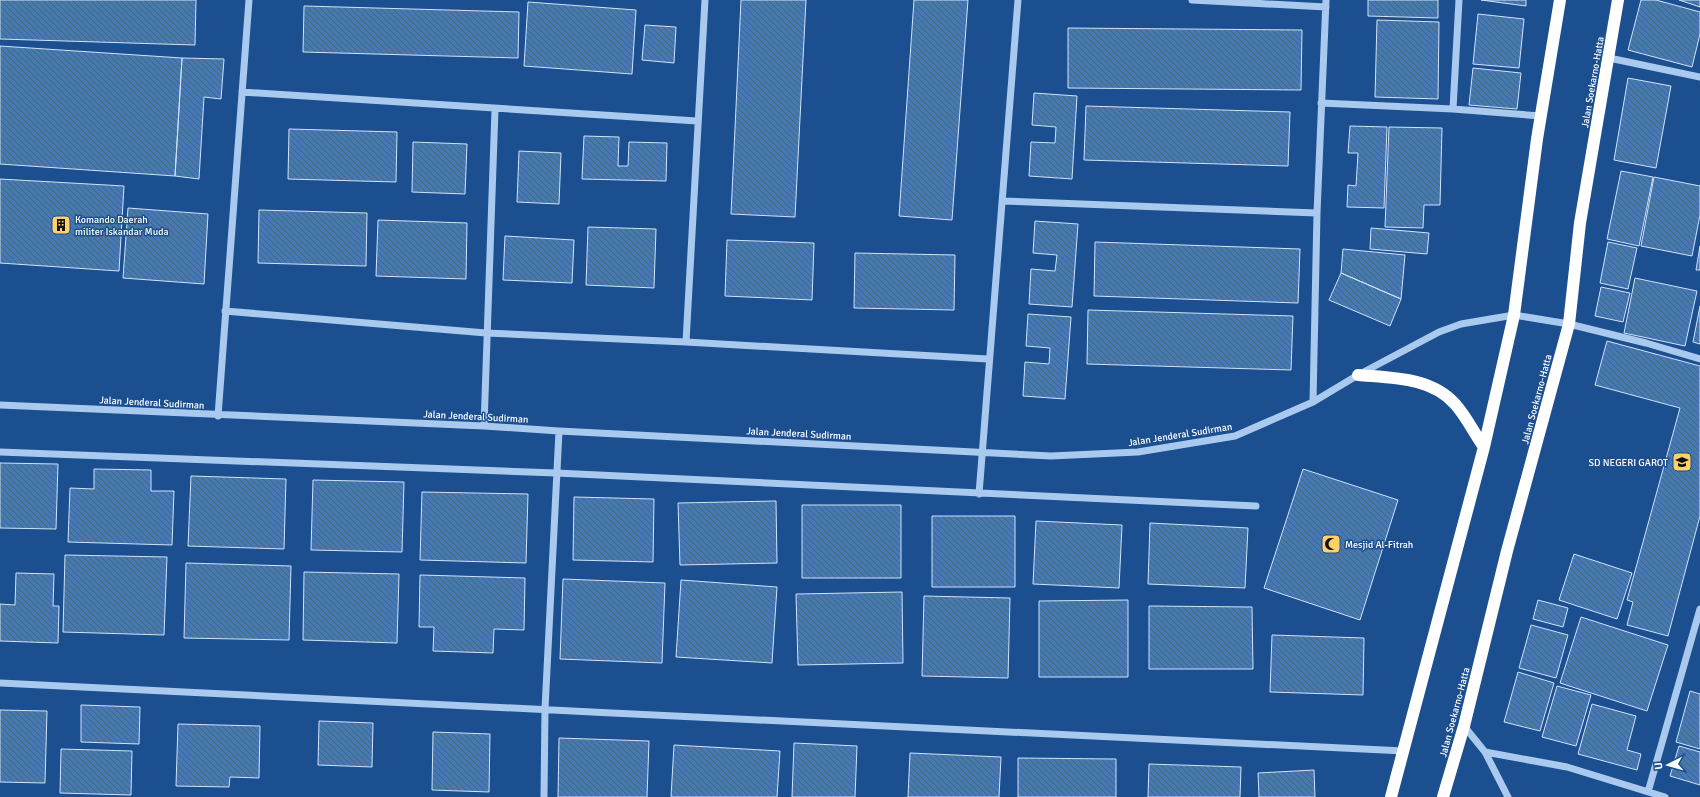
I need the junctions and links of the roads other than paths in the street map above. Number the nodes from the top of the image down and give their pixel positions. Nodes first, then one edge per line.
1 (249, 0) edge
2 (705, 0) edge
3 (1018, 0) edge
4 (1192, 0) edge
5 (1459, 0) edge
6 (1560, 0) edge
7 (1618, 0) edge
8 (1326, 3) edge
9 (1609, 58) junction
10 (1700, 77) edge
11 (242, 92) junction
12 (1321, 103) junction
13 (495, 109) junction
14 (1452, 109) junction
15 (1541, 116) junction
16 (697, 121) junction
17 (1003, 201) junction
18 (1317, 213) junction
19 (226, 311) junction
20 (1514, 315) junction
21 (1569, 324) junction
22 (486, 333) junction
23 (686, 342) junction
24 (988, 359) junction
25 (1700, 359) edge
26 (1358, 375) junction
27 (1313, 402) junction
28 (0, 405) edge
29 (218, 416) junction
30 (484, 426) junction
31 (559, 431) junction
32 (1484, 447) junction
33 (0, 452) edge
34 (982, 452) junction
35 (556, 473) junction
36 (979, 494) junction
37 (1256, 506) dead end
38 (1700, 609) edge
39 (0, 683) edge
40 (545, 709) junction
41 (1464, 726) junction
42 (1404, 751) junction
43 (1485, 752) junction
44 (1648, 792) junction
45 (544, 797) edge
46 (1391, 797) edge
47 (1443, 797) edge
48 (1508, 797) edge
49 (1665, 797) edge

1 - 11 street
2 - 16 street
3 - 17 street
4 - 8 street
5 - 14 street
6 - 15 highway
7 - 9 highway, Jalan Soekarno-Hatta
8 - 12 street
9 - 10 street
9 - 21 highway, Jalan Soekarno-Hatta
11 - 13 street
11 - 19 street
12 - 14 street
12 - 18 street
13 - 16 street
13 - 22 street
14 - 15 street
15 - 20 highway
16 - 23 street
17 - 18 street
17 - 24 street
18 - 27 street
19 - 22 street
19 - 29 street
20 - 21 street, Jalan Jenderal Sudirman
20 - 26 street, Jalan Jenderal Sudirman
20 - 32 highway
21 - 25 street, Jalan Jenderal Sudirman
21 - 41 highway, Jalan Soekarno-Hatta
22 - 23 street
22 - 30 street
23 - 24 street
24 - 34 street
26 - 27 street, Jalan Jenderal Sudirman
26 - 32 highway
27 - 34 street, Jalan Jenderal Sudirman
28 - 29 street, Jalan Jenderal Sudirman
29 - 30 street, Jalan Jenderal Sudirman
30 - 31 street, Jalan Jenderal Sudirman
31 - 34 street, Jalan Jenderal Sudirman
31 - 35 street
32 - 42 highway
33 - 35 street
34 - 36 street
35 - 36 street
35 - 40 street
36 - 37 street
38 - 44 street
39 - 40 street
40 - 42 street
40 - 45 street
41 - 43 street
41 - 47 highway, Jalan Soekarno-Hatta
42 - 46 highway
43 - 44 street
43 - 48 street
44 - 49 street

